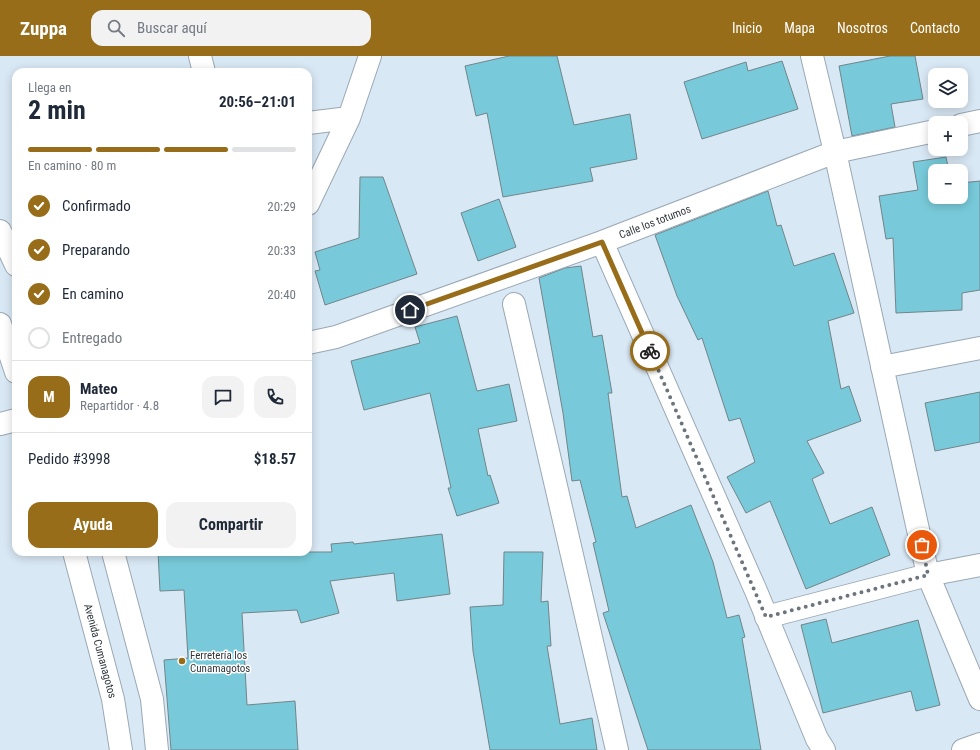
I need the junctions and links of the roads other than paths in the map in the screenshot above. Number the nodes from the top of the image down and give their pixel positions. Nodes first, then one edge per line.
1 (200, 56) edge
2 (370, 56) edge
3 (812, 56) edge
4 (203, 68) edge
5 (349, 118) junction
6 (980, 121) edge
7 (312, 123) edge
8 (968, 124) edge
9 (928, 132) edge
10 (835, 152) junction
11 (312, 196) edge
12 (0, 231) edge
13 (602, 242) junction
14 (12, 256) edge
15 (514, 304) dead end
16 (0, 324) edge
17 (312, 342) edge
18 (980, 348) edge
19 (12, 360) edge
20 (882, 367) junction
21 (12, 421) edge
22 (0, 424) edge
23 (75, 556) edge
24 (114, 556) edge
25 (980, 564) edge
26 (928, 575) junction
27 (766, 617) junction
28 (980, 699) edge
29 (980, 744) edge
30 (121, 750) edge
31 (157, 750) edge
32 (617, 750) edge
33 (824, 750) edge
34 (963, 750) edge

1 - 4 street
2 - 5 street
3 - 10 street
5 - 7 street
5 - 11 street
6 - 8 street
9 - 10 street, Calle los totumos
10 - 13 street, Calle los totumos
10 - 20 street
12 - 14 street
13 - 17 street, Calle los totumos
13 - 27 street
15 - 32 street
16 - 19 street
18 - 20 street
20 - 26 street
21 - 22 street
23 - 30 street, Avenida Cumanagotos
24 - 31 street
25 - 26 street
26 - 27 street
26 - 28 street
27 - 33 street
29 - 34 street

